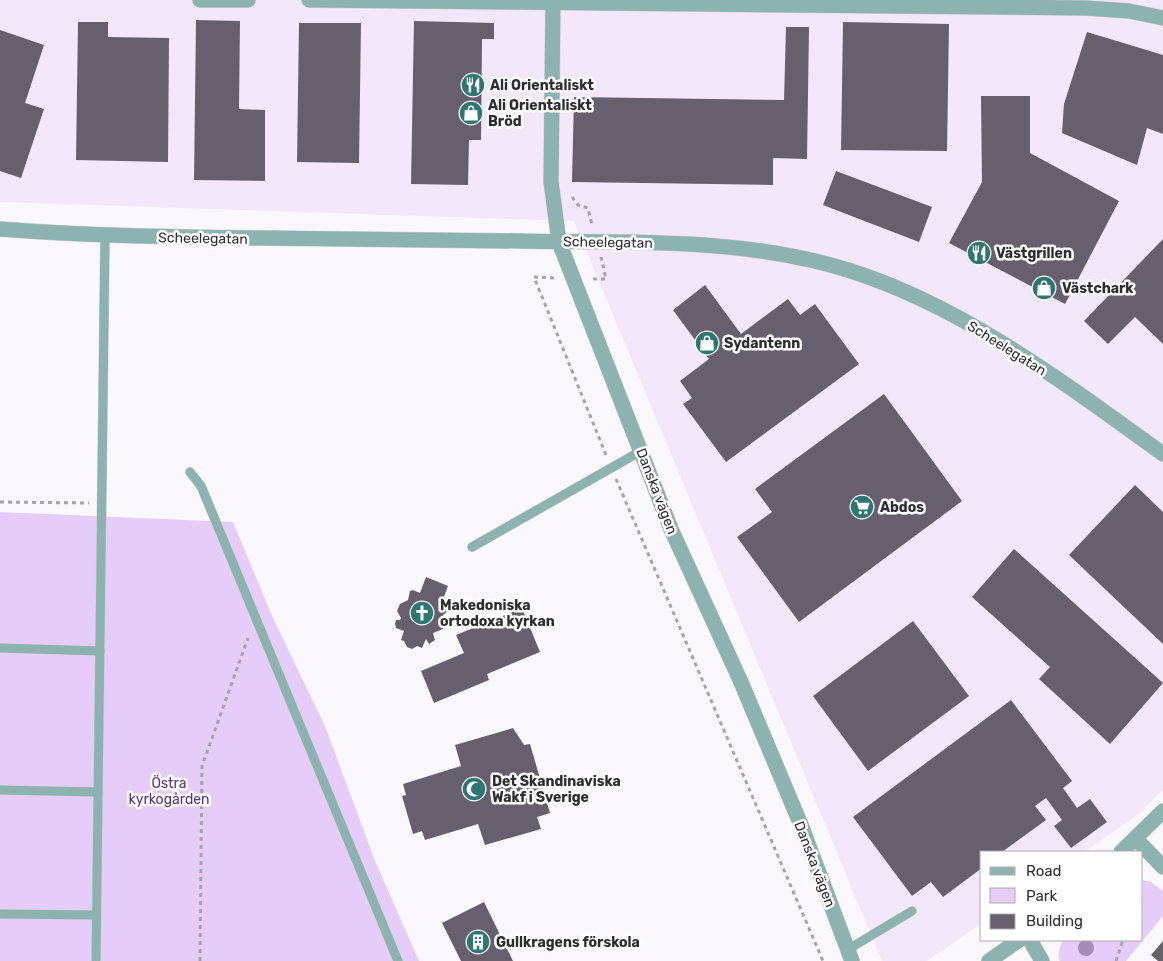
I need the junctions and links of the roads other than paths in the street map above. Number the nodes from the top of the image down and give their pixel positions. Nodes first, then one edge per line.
1 (200, 0) edge
2 (248, 0) edge
3 (309, 0) edge
4 (553, 1) edge
5 (1163, 18) edge
6 (0, 229) edge
7 (105, 236) junction
8 (559, 242) junction
9 (641, 451) junction
10 (1163, 454) edge
11 (190, 472) dead end
12 (472, 547) dead end
13 (0, 648) edge
14 (100, 651) junction
15 (0, 790) edge
16 (98, 792) junction
17 (1163, 811) edge
18 (1136, 839) junction
19 (1122, 851) edge
20 (1163, 867) edge
21 (912, 911) dead end
22 (0, 914) edge
23 (96, 915) junction
24 (1018, 941) edge
25 (1031, 941) edge
26 (849, 955) edge
27 (96, 961) edge
28 (398, 961) edge
29 (989, 961) edge
30 (1042, 961) edge

1 - 2 street
3 - 4 street
4 - 5 street
4 - 8 street, Danska vägen
6 - 7 street, Scheelegatan
7 - 8 street, Scheelegatan
7 - 14 lane
8 - 9 street, Danska vägen
8 - 10 street, Scheelegatan
9 - 12 lane
9 - 26 street, Danska vägen
11 - 28 lane
13 - 14 lane
14 - 16 lane
15 - 16 lane
16 - 23 lane
17 - 18 street
18 - 19 street
18 - 20 street
21 - 26 lane
22 - 23 lane
23 - 27 lane
24 - 29 street
25 - 30 street

